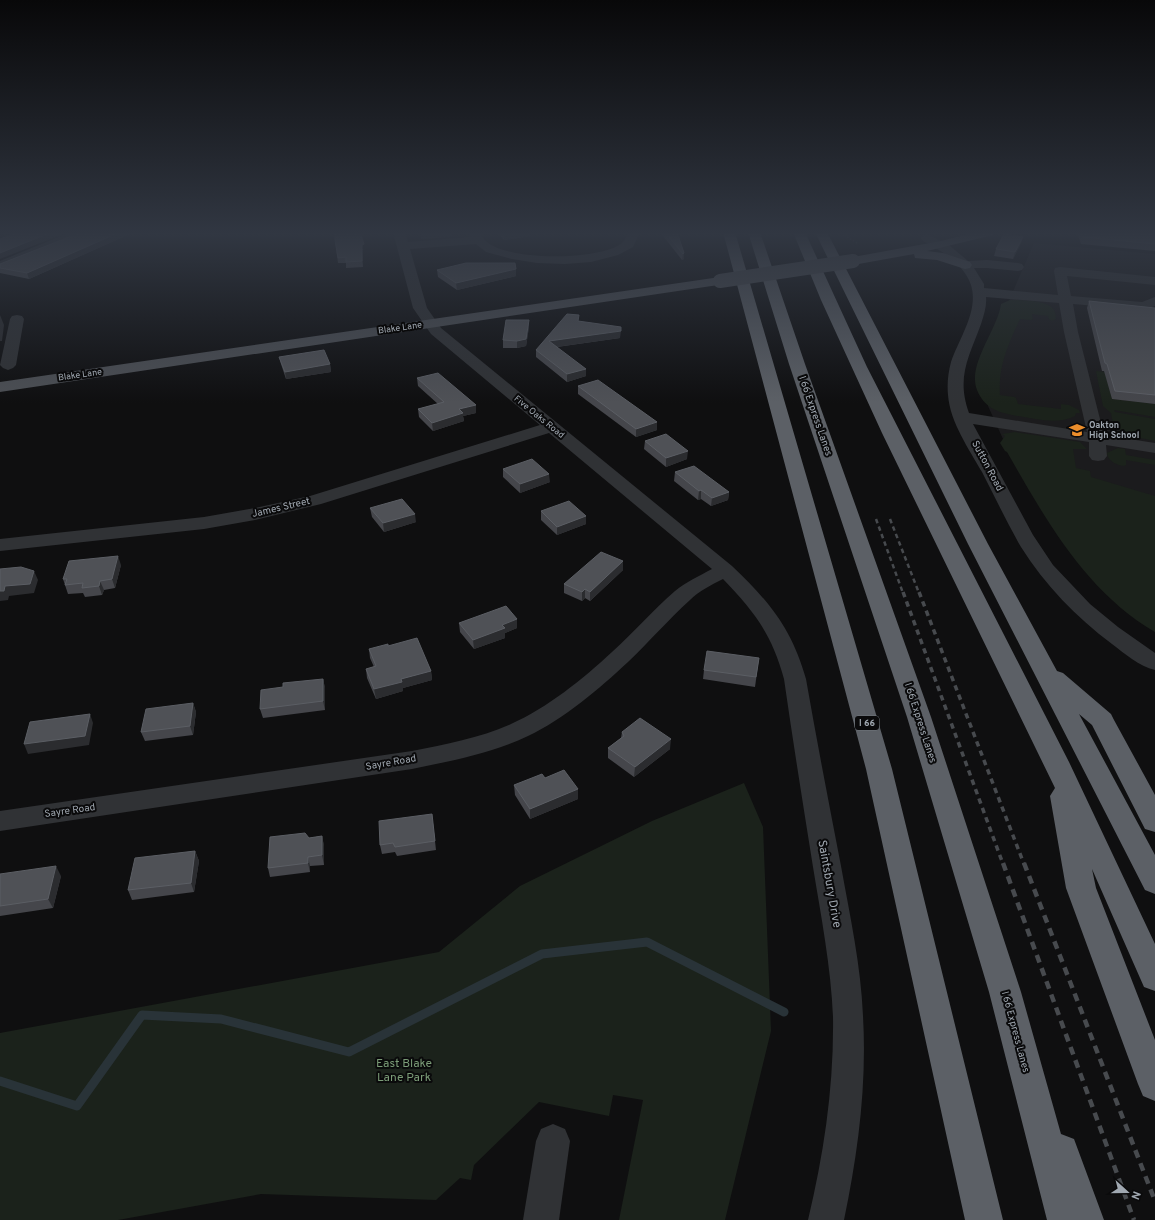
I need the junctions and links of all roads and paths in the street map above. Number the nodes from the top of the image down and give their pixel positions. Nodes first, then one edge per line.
1 (414, 289) edge
2 (629, 289) edge
3 (745, 289) edge
4 (773, 289) edge
5 (823, 289) edge
6 (850, 289) edge
7 (978, 289) edge
8 (1063, 289) edge
9 (979, 292) junction
10 (1065, 298) junction
11 (1155, 301) edge
12 (426, 318) junction
13 (17, 319) dead end
14 (3, 373) edge
15 (962, 417) junction
16 (552, 428) junction
17 (1097, 439) junction
18 (1155, 448) edge
19 (1098, 456) dead end
20 (0, 545) edge
21 (725, 570) junction
22 (1155, 663) edge
23 (1045, 670) junction
24 (1056, 762) junction
25 (0, 821) edge
26 (1155, 821) edge
27 (1155, 882) edge
28 (1155, 977) edge
29 (1004, 992) junction
30 (1155, 1084) edge
31 (553, 1142) dead end
32 (541, 1220) edge
33 (826, 1220) edge
34 (984, 1220) edge
35 (1066, 1220) edge
36 (1085, 1220) edge

1 - 12 street, Five Oaks Road
2 - 12 main road, Blake Lane, bridge
3 - 34 highway, I 66
4 - 29 highway, I 66 Express Lanes
5 - 24 highway
6 - 23 highway
7 - 9 street, Sutton Road
8 - 10 street
9 - 10 street
9 - 15 street, Sutton Road
10 - 11 street
10 - 17 street
12 - 14 main road, Blake Lane
12 - 16 street, Five Oaks Road
13 - 14 street
15 - 17 street
15 - 22 street, Sutton Road
16 - 20 street, James Street
16 - 21 street, Five Oaks Road
17 - 18 street
17 - 19 street
21 - 25 street, Sayre Road
21 - 33 street, Saintsbury Drive
23 - 26 highway
23 - 27 highway
24 - 28 highway
24 - 30 highway
29 - 35 highway, I 66 Express Lanes
29 - 36 highway
31 - 32 street

